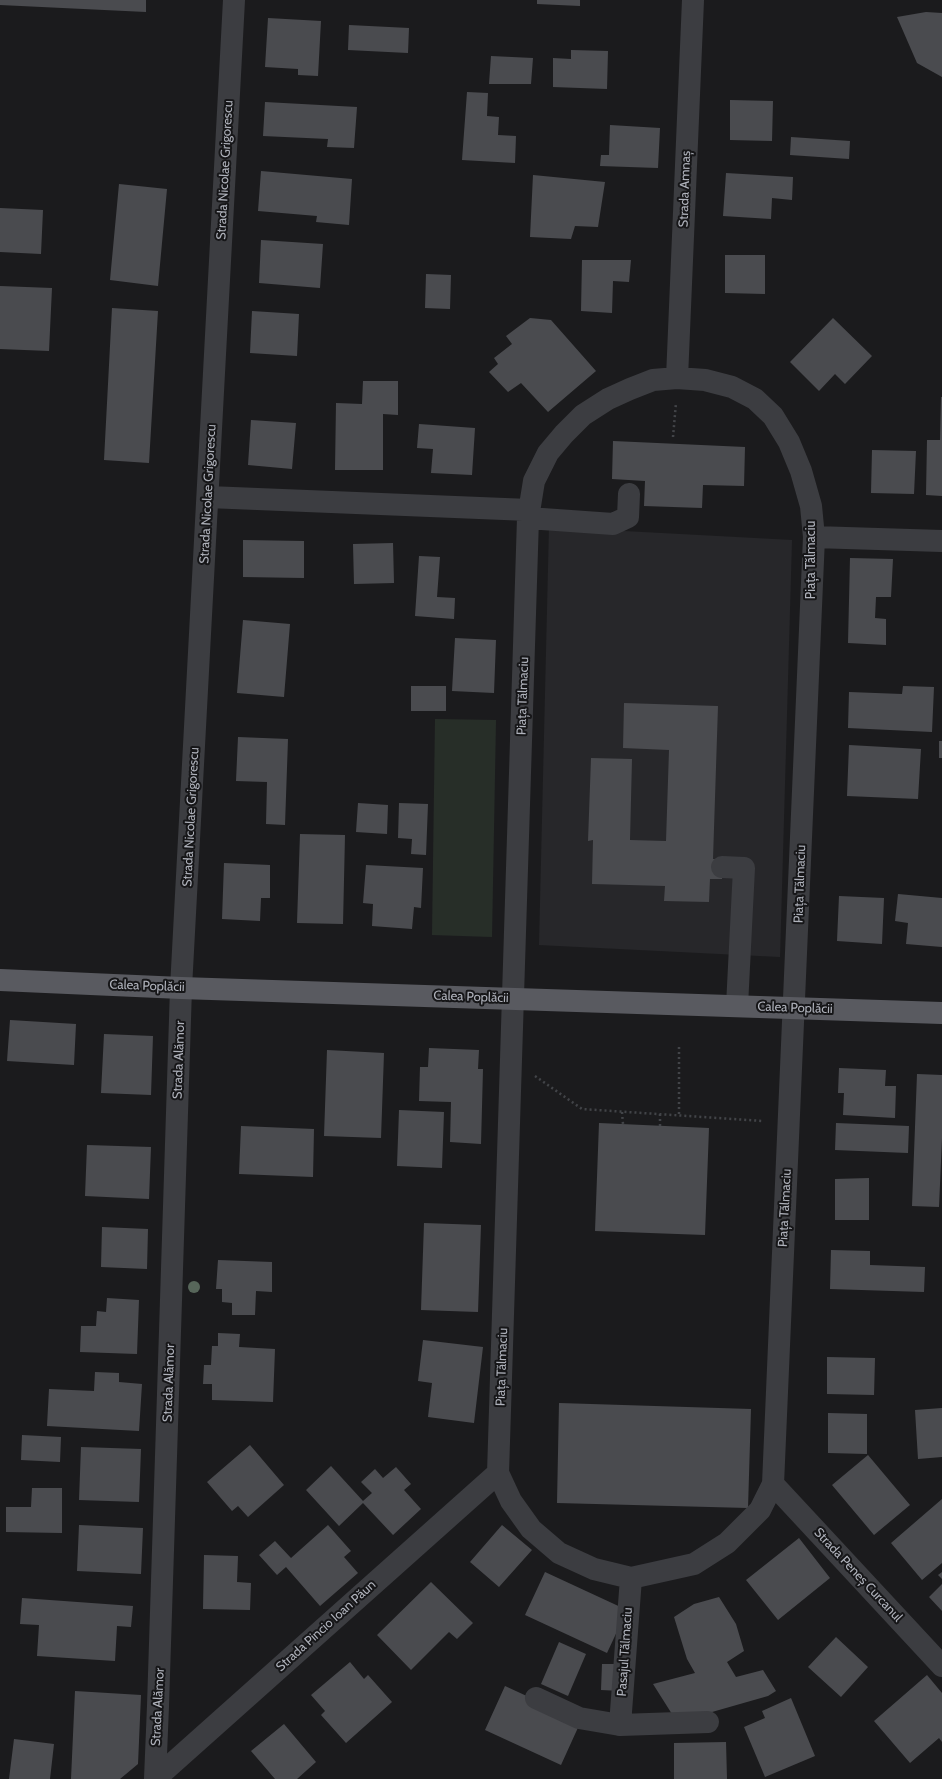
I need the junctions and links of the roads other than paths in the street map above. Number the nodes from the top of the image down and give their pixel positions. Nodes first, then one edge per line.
1 (234, 0) edge
2 (693, 0) edge
3 (677, 378) junction
4 (629, 494) dead end
5 (208, 497) junction
6 (529, 514) junction
7 (814, 537) junction
8 (942, 541) edge
9 (722, 867) dead end
10 (0, 980) edge
11 (181, 988) junction
12 (514, 999) junction
13 (737, 1006) junction
14 (794, 1008) junction
15 (942, 1013) edge
16 (498, 1473) junction
17 (773, 1484) junction
18 (631, 1578) junction
19 (942, 1666) edge
20 (536, 1698) dead end
21 (708, 1722) dead end
22 (620, 1725) junction
23 (154, 1779) edge

1 - 5 street, Strada Nicolae Grigorescu
2 - 3 street, Strada Amnaș
3 - 6 street, Piața Tălmaciu
3 - 7 street, Piața Tălmaciu
4 - 6 street
5 - 6 street
5 - 11 street, Strada Nicolae Grigorescu
6 - 12 street, Piața Tălmaciu
7 - 8 street
7 - 14 street, Piața Tălmaciu
9 - 13 street
10 - 11 main road, Calea Poplăcii
11 - 12 main road, Calea Poplăcii
11 - 23 street, Strada Alămor
12 - 13 main road, Calea Poplăcii
12 - 16 street, Piața Tălmaciu
13 - 14 main road, Calea Poplăcii
14 - 15 main road, Calea Poplăcii
14 - 17 street, Piața Tălmaciu
16 - 18 street, Piața Tălmaciu
16 - 23 street, Strada Pincio Ioan Păun
17 - 18 street, Piața Tălmaciu
17 - 19 street, Strada Peneș Curcanul
18 - 22 street, Pasajul Tălmaciu
20 - 22 street
21 - 22 street

